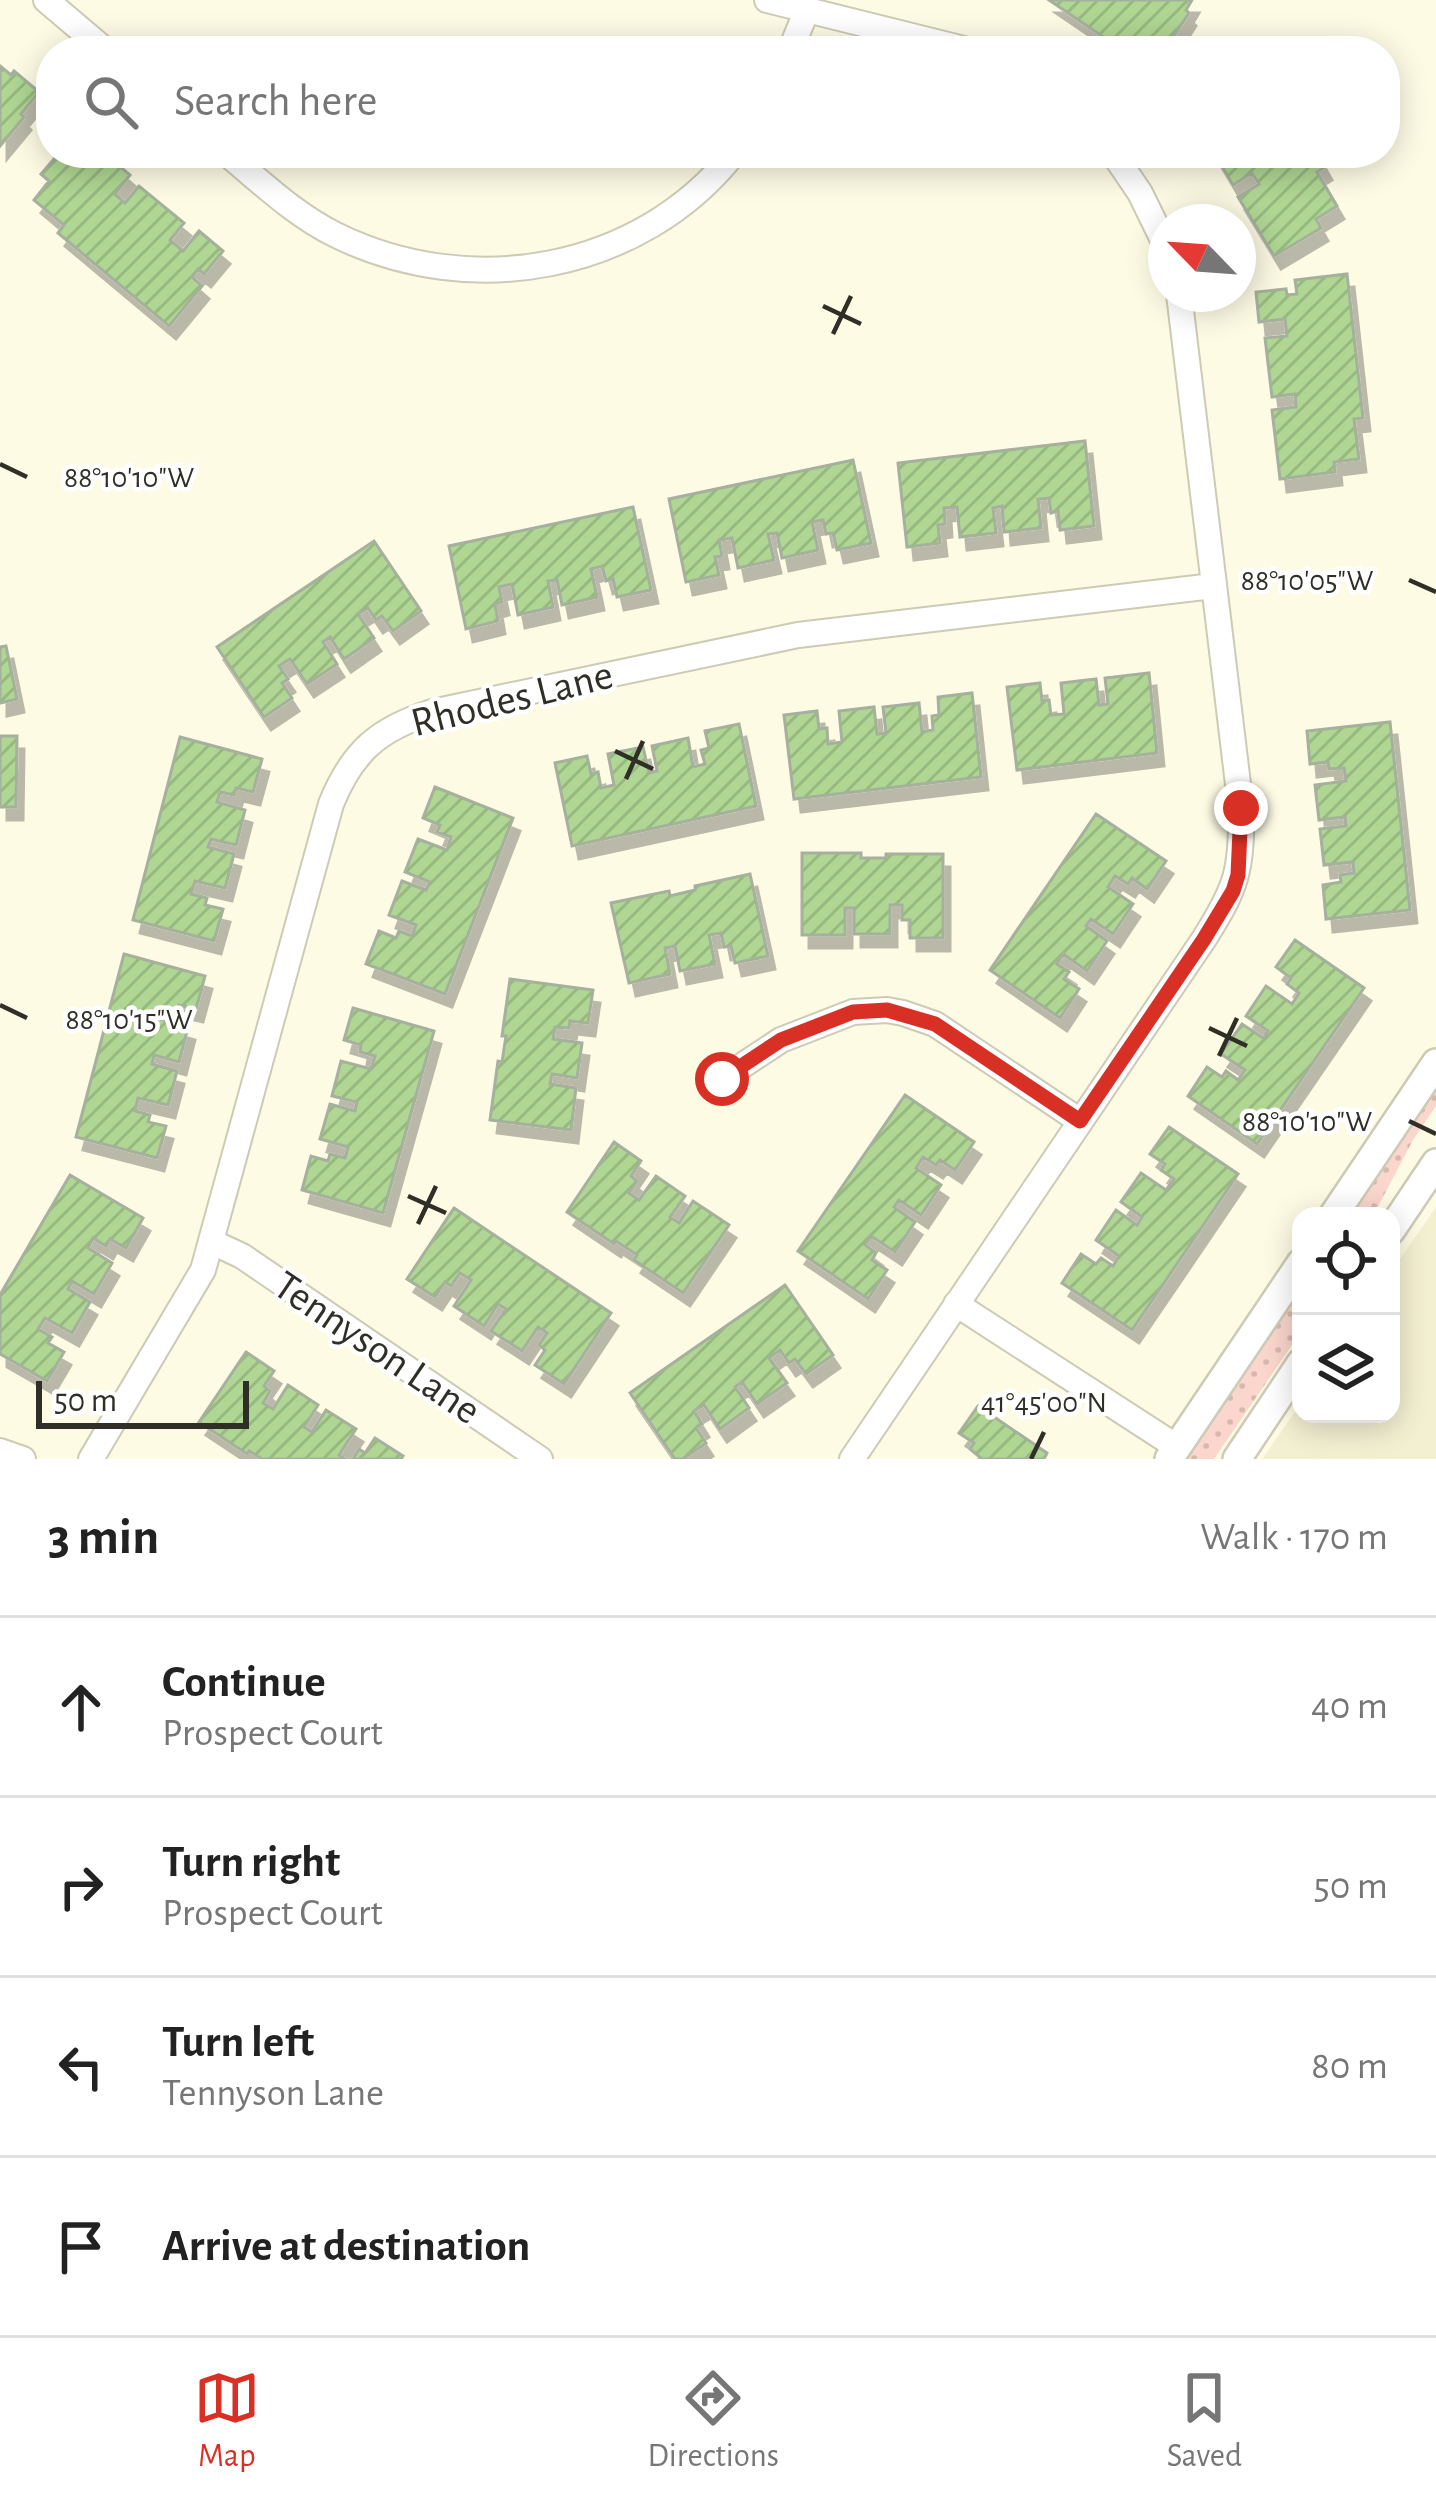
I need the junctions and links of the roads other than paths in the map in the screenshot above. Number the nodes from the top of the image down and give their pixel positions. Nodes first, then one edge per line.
1 (46, 0) edge
2 (767, 0) edge
3 (807, 10) junction
4 (88, 36) edge
5 (796, 36) edge
6 (912, 36) edge
7 (244, 168) edge
8 (720, 168) edge
9 (1123, 168) edge
10 (1148, 209) edge
11 (1181, 312) edge
12 (1213, 586) junction
13 (1436, 1063) edge
14 (722, 1079) dead end
15 (1080, 1121) junction
16 (1436, 1163) edge
17 (1339, 1207) edge
18 (1400, 1217) edge
19 (212, 1242) junction
20 (1292, 1276) edge
21 (956, 1304) junction
22 (1292, 1376) edge
23 (0, 1451) edge
24 (1173, 1453) edge
25 (23, 1459) edge
26 (91, 1459) edge
27 (540, 1459) edge
28 (853, 1459) edge
29 (1237, 1459) edge

1 - 4 street
2 - 3 street
3 - 5 street
3 - 6 street
7 - 8 street
9 - 10 street
11 - 12 street
12 - 15 street
12 - 19 street, Rhodes Lane
13 - 17 street
14 - 15 street
15 - 21 street
16 - 18 street
19 - 26 street, Rhodes Lane
19 - 27 street, Tennyson Lane
20 - 24 street
21 - 24 street
21 - 28 street
22 - 29 street
23 - 25 street

